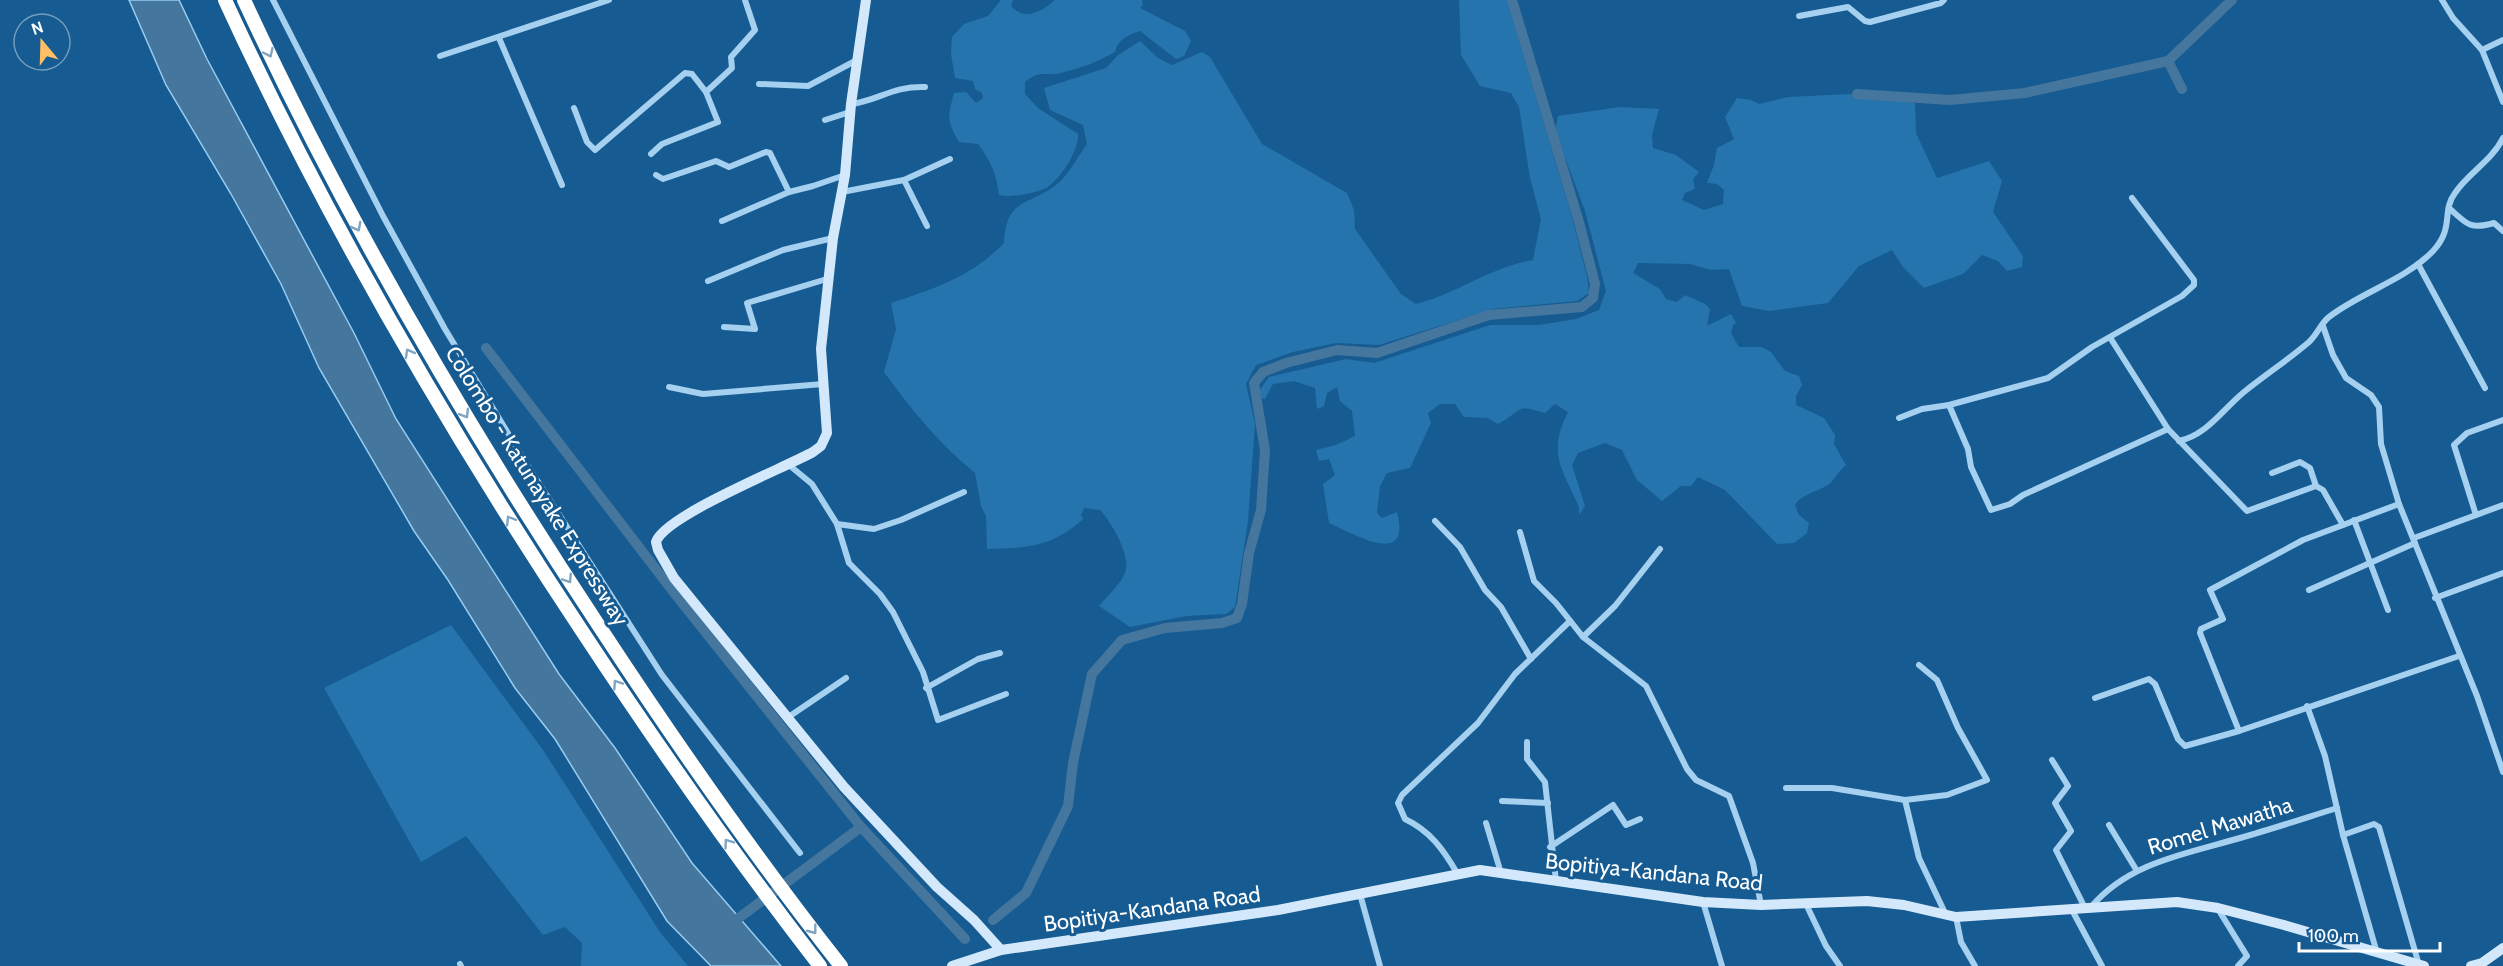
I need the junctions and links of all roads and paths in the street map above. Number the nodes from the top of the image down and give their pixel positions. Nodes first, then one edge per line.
1 (225, 0) edge
2 (244, 0) edge
3 (273, 0) edge
4 (609, 0) edge
5 (745, 0) edge
6 (866, 0) edge
7 (1944, 0) edge
8 (2442, 0) edge
9 (1799, 16) dead end
10 (499, 38) junction
11 (2503, 40) edge
12 (2482, 50) junction
13 (440, 56) dead end
14 (859, 57) junction
15 (759, 84) dead end
16 (925, 87) dead end
17 (706, 92) junction
18 (2503, 102) edge
19 (574, 108) dead end
20 (850, 108) junction
21 (825, 120) dead end
22 (2503, 138) edge
23 (651, 154) dead end
24 (951, 159) dead end
25 (656, 175) dead end
26 (845, 175) junction
27 (904, 180) junction
28 (562, 186) dead end
29 (789, 192) junction
30 (842, 192) junction
31 (2132, 198) dead end
32 (2449, 208) junction
33 (722, 221) dead end
34 (927, 226) dead end
35 (2503, 231) edge
36 (833, 238) junction
37 (2418, 264) junction
38 (827, 279) junction
39 (708, 281) dead end
40 (2323, 326) junction
41 (724, 327) dead end
42 (2111, 339) junction
43 (823, 384) junction
44 (669, 387) dead end
45 (2485, 388) dead end
46 (1949, 405) junction
47 (1899, 417) dead end
48 (2503, 420) edge
49 (2168, 429) junction
50 (2179, 441) junction
51 (789, 465) junction
52 (2272, 473) dead end
53 (2316, 486) junction
54 (964, 492) dead end
55 (2399, 504) junction
56 (2503, 505) edge
57 (2476, 515) junction
58 (2354, 520) junction
59 (1435, 521) dead end
60 (837, 524) junction
61 (2343, 525) junction
62 (1520, 532) dead end
63 (2415, 540) junction
64 (1660, 549) dead end
65 (2370, 563) junction
66 (2503, 573) edge
67 (2309, 590) dead end
68 (2435, 598) junction
69 (2388, 610) dead end
70 (1570, 621) junction
71 (1583, 637) junction
72 (1000, 653) dead end
73 (2459, 656) junction
74 (1531, 659) junction
75 (1919, 665) dead end
76 (846, 678) dead end
77 (926, 688) junction
78 (1006, 694) dead end
79 (2095, 698) dead end
80 (2307, 706) junction
81 (787, 719) junction
82 (2238, 731) junction
83 (1527, 742) dead end
84 (2052, 760) dead end
85 (2503, 772) edge
86 (1786, 788) dead end
87 (1905, 800) junction
88 (1502, 801) dead end
89 (1548, 803) junction
90 (2337, 808) junction
91 (1640, 819) dead end
92 (1486, 823) dead end
93 (2109, 825) dead end
94 (2343, 835) junction
95 (1550, 847) junction
96 (800, 853) dead end
97 (2137, 871) junction
98 (1457, 873) junction
99 (1501, 873) junction
100 (1557, 883) junction
101 (1360, 894) junction
102 (1703, 902) junction
103 (1806, 904) junction
104 (1761, 905) junction
105 (2088, 908) junction
106 (2218, 908) junction
107 (2072, 910) junction
108 (1952, 917) junction
109 (2503, 948) edge
110 (1001, 950) junction
111 (2378, 954) junction
112 (2422, 965) edge
113 (820, 966) edge
114 (841, 966) edge
115 (952, 966) edge
116 (1380, 966) edge
117 (1722, 966) edge
118 (1840, 966) edge
119 (1975, 966) edge
120 (2102, 966) edge
121 (2238, 966) edge
122 (2471, 966) edge

113 -> 1 highway, Colombo - Katunayake Expressway
2 -> 114 highway, Colombo - Katunayake Expressway
3 - 96 street
4 - 10 street
5 - 17 street
6 - 14 street
7 - 9 street
8 - 12 street
10 - 13 street
10 - 28 street
11 - 12 street
12 - 18 street
14 - 15 street
14 - 20 street
16 - 20 street
17 - 19 street
17 - 23 street
20 - 21 street
20 - 26 street
22 - 32 street
24 - 27 street
25 - 29 street
26 - 29 street
26 - 30 street
27 - 30 street
27 - 34 street
29 - 33 street
30 - 36 street
31 - 42 street
32 - 35 street
32 - 37 street
36 - 38 street
36 - 39 street
37 - 40 street
37 - 45 street
38 - 41 street
38 - 43 street
40 - 50 street
40 - 55 street
42 - 46 street
42 - 49 street
43 - 44 street
43 - 51 street
46 - 47 street
46 - 49 street
48 - 57 street
49 - 50 street
50 - 53 street
51 - 60 street
51 - 81 street
52 - 53 street
53 - 61 street
54 - 60 street
55 - 58 street
55 - 63 street
56 - 57 street
57 - 63 street
58 - 61 street
58 - 65 street
59 - 74 street
60 - 77 street
61 - 82 street
62 - 70 street
63 - 65 street
63 - 68 street
64 - 71 street
65 - 67 street
65 - 69 street
66 - 68 street
68 - 73 street
70 - 71 street
70 - 74 street
71 - 104 street
72 - 77 street
73 - 80 street
73 - 85 street
74 - 98 street
75 - 87 street
76 - 81 street
77 - 78 street
79 - 82 street
80 - 82 street
80 - 90 street
81 - 110 street
83 - 89 street
84 - 105 street
86 - 87 street
87 - 108 street
88 - 89 street
89 - 95 street
90 - 94 street
90 - 97 street, Romel Mawatha
91 - 95 street
92 - 99 street
93 - 97 street
94 - 111 street
94 - 112 street
95 - 100 street
97 - 105 street, Romel Mawatha
98 - 99 street, Bopitiya-Kandana Road
98 - 101 street, Bopitiya-Kandana Road
99 - 100 street, Bopitiya-Kandana Road
100 - 102 street, Bopitiya-Kandana Road
101 - 110 street, Bopitiya-Kandana Road
101 - 116 street
102 - 104 street, Bopitiya-Kandana Road
102 - 117 street
103 - 104 street, Bopitiya-Kandana Road
103 - 108 street, Bopitiya-Kandana Road
103 - 118 street
105 - 106 street, Bopitiya-Kandana Road
105 - 107 street, Bopitiya-Kandana Road
106 - 111 street, Bopitiya-Kandana Road
106 - 121 street
107 - 108 street, Bopitiya-Kandana Road
107 - 120 street
108 - 119 street
109 - 122 street
110 - 115 street, Bopitiya-Kandana Road
111 - 112 street, Bopitiya-Kandana Road

